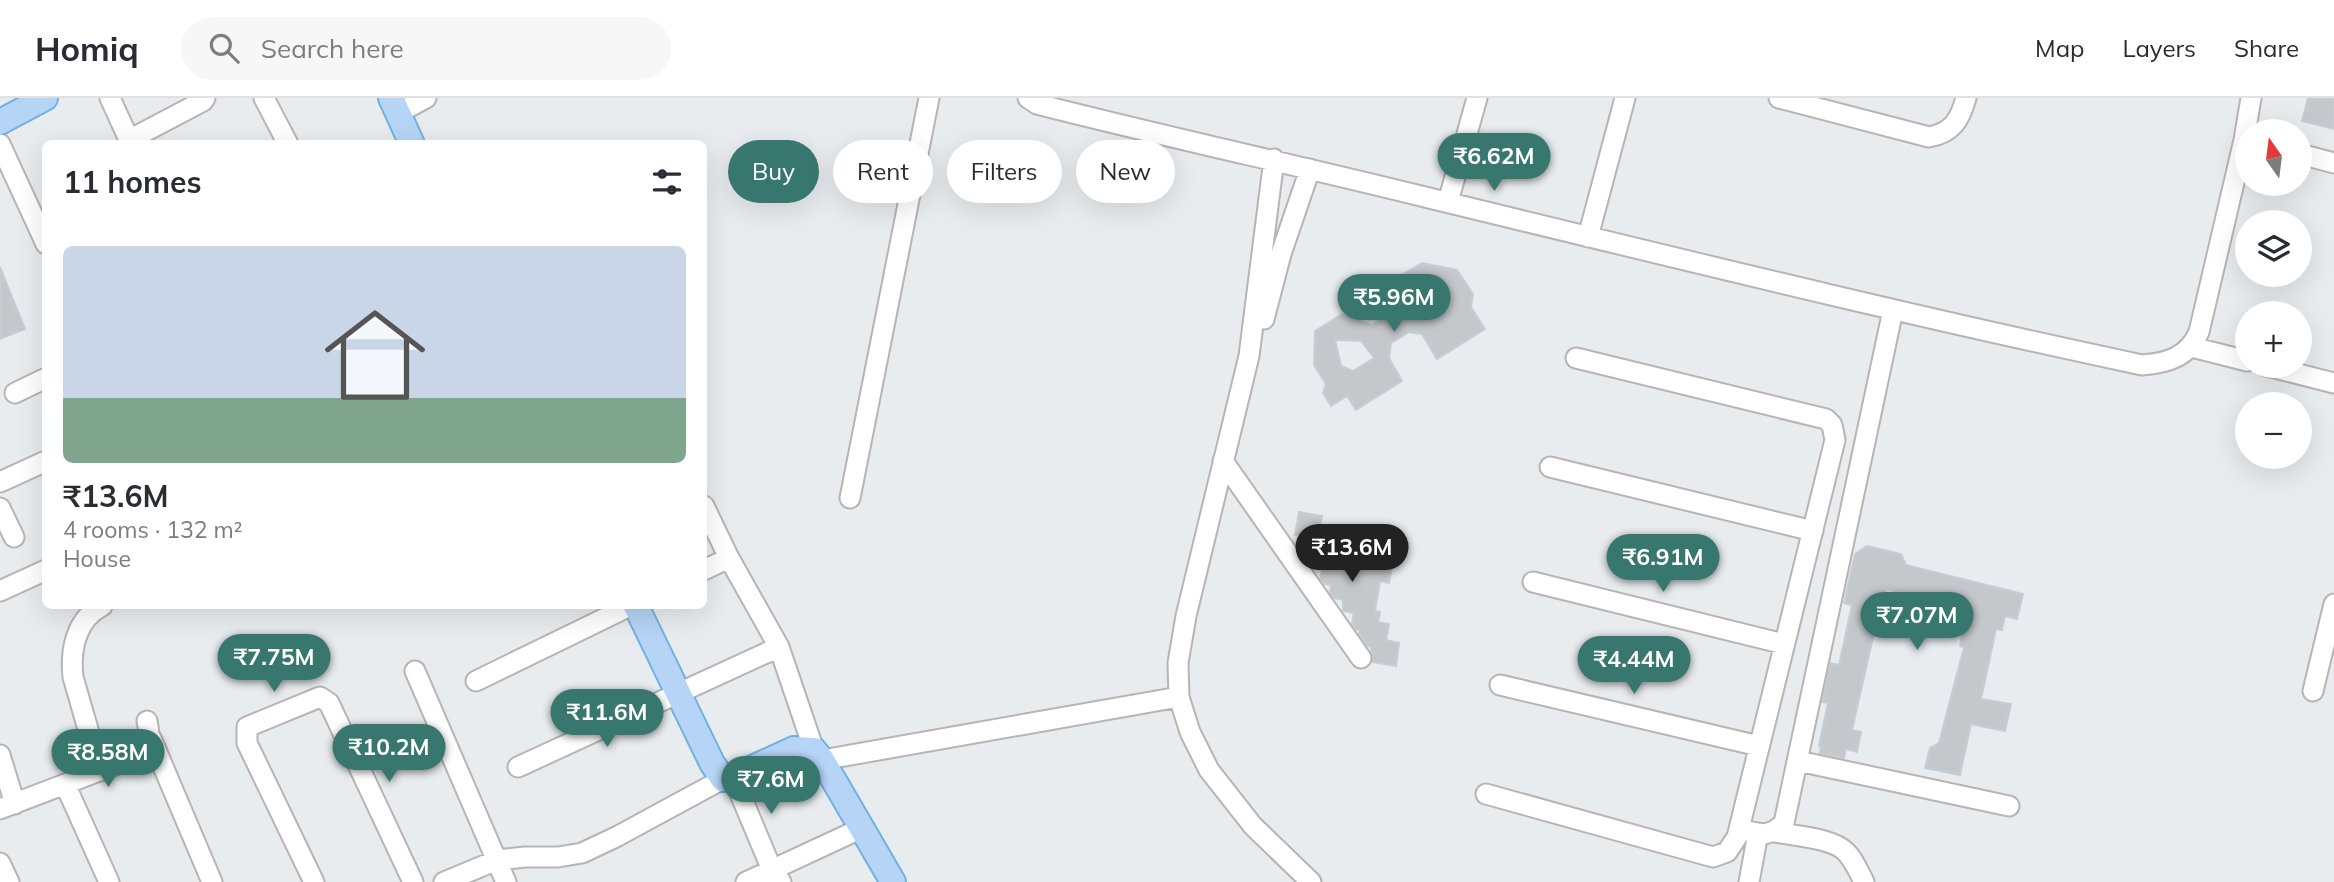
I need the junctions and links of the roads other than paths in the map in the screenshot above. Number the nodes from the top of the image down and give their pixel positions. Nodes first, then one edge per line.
1 (44, 98) edge
2 (110, 98) edge
3 (205, 98) edge
4 (264, 98) edge
5 (426, 98) edge
6 (929, 98) edge
7 (1009, 98) edge
8 (1476, 98) edge
9 (1625, 98) edge
10 (1779, 98) edge
11 (1966, 98) edge
12 (2251, 98) edge
13 (1032, 101) edge
14 (1063, 104) edge
15 (394, 105) edge
16 (2248, 119) edge
17 (0, 121) edge
18 (129, 140) edge
19 (134, 140) edge
20 (286, 140) edge
21 (410, 140) edge
22 (0, 144) edge
23 (2312, 157) edge
24 (1274, 159) junction
25 (2334, 163) edge
26 (1310, 169) junction
27 (2235, 185) edge
28 (1448, 202) junction
29 (42, 235) edge
30 (1588, 237) junction
31 (1893, 310) junction
32 (2192, 347) junction
33 (1249, 356) junction
34 (1576, 358) dead end
35 (2235, 358) edge
36 (2312, 377) edge
37 (42, 380) edge
38 (2334, 383) edge
39 (15, 393) dead end
40 (1223, 461) junction
41 (42, 463) edge
42 (1550, 467) dead end
43 (0, 482) edge
44 (850, 498) dead end
45 (0, 508) edge
46 (707, 512) edge
47 (1813, 531) junction
48 (14, 537) dead end
49 (729, 558) junction
50 (707, 569) edge
51 (42, 572) edge
52 (1532, 582) dead end
53 (0, 592) edge
54 (2334, 604) edge
55 (96, 609) edge
56 (624, 609) edge
57 (637, 609) edge
58 (1784, 644) junction
59 (779, 647) junction
60 (1360, 658) dead end
61 (415, 671) dead end
62 (476, 681) dead end
63 (1500, 685) dead end
64 (2313, 691) dead end
65 (679, 693) junction
66 (1179, 697) junction
67 (1759, 746) junction
68 (0, 755) edge
69 (818, 755) junction
70 (1798, 761) junction
71 (518, 767) dead end
72 (100, 771) junction
73 (728, 778) junction
74 (65, 785) junction
75 (1486, 794) dead end
76 (7, 806) edge
77 (2008, 806) dead end
78 (862, 828) junction
79 (1757, 831) junction
80 (497, 860) junction
81 (0, 863) edge
82 (777, 876) edge
83 (9, 882) edge
84 (109, 882) edge
85 (212, 882) edge
86 (314, 882) edge
87 (413, 882) edge
88 (444, 882) edge
89 (506, 882) edge
90 (746, 882) edge
91 (893, 882) edge
92 (1311, 882) edge
93 (1749, 882) edge
94 (1864, 882) edge

1 - 17 main road
2 - 18 street
3 - 19 street
4 - 20 street
5 - 15 street
6 - 44 street
7 - 13 street
8 - 28 street
9 - 30 street
10 - 11 street
12 - 16 street
13 - 14 street
14 - 24 street
15 - 21 main road
22 - 29 street
23 - 25 street
24 - 26 street
24 - 33 street
26 - 28 street
26 - 33 street
27 - 32 street
28 - 30 street
30 - 31 street
31 - 32 street
31 - 70 street
32 - 35 street
33 - 40 street
34 - 47 street
36 - 38 street
37 - 39 street
40 - 60 street
40 - 66 street
41 - 43 street
42 - 47 street
45 - 48 street
46 - 49 street
47 - 58 street
49 - 50 street
49 - 59 street
51 - 53 street
52 - 58 street
54 - 64 street
55 - 72 street
56 - 62 street
57 - 65 main road
58 - 67 street
59 - 65 street
59 - 69 street
61 - 80 street
63 - 67 street
65 - 71 street
65 - 73 main road
66 - 69 street
66 - 92 street
67 - 79 street
68 - 76 street
69 - 73 main road
69 - 78 main road
70 - 77 street
70 - 79 street
72 - 74 street
72 - 85 street
73 - 80 street
73 - 82 street
74 - 76 street
74 - 84 street
75 - 79 street
78 - 82 street
78 - 91 main road
79 - 93 street
79 - 94 street
80 - 88 street
80 - 89 street
81 - 83 street
82 - 90 street
86 - 87 street

